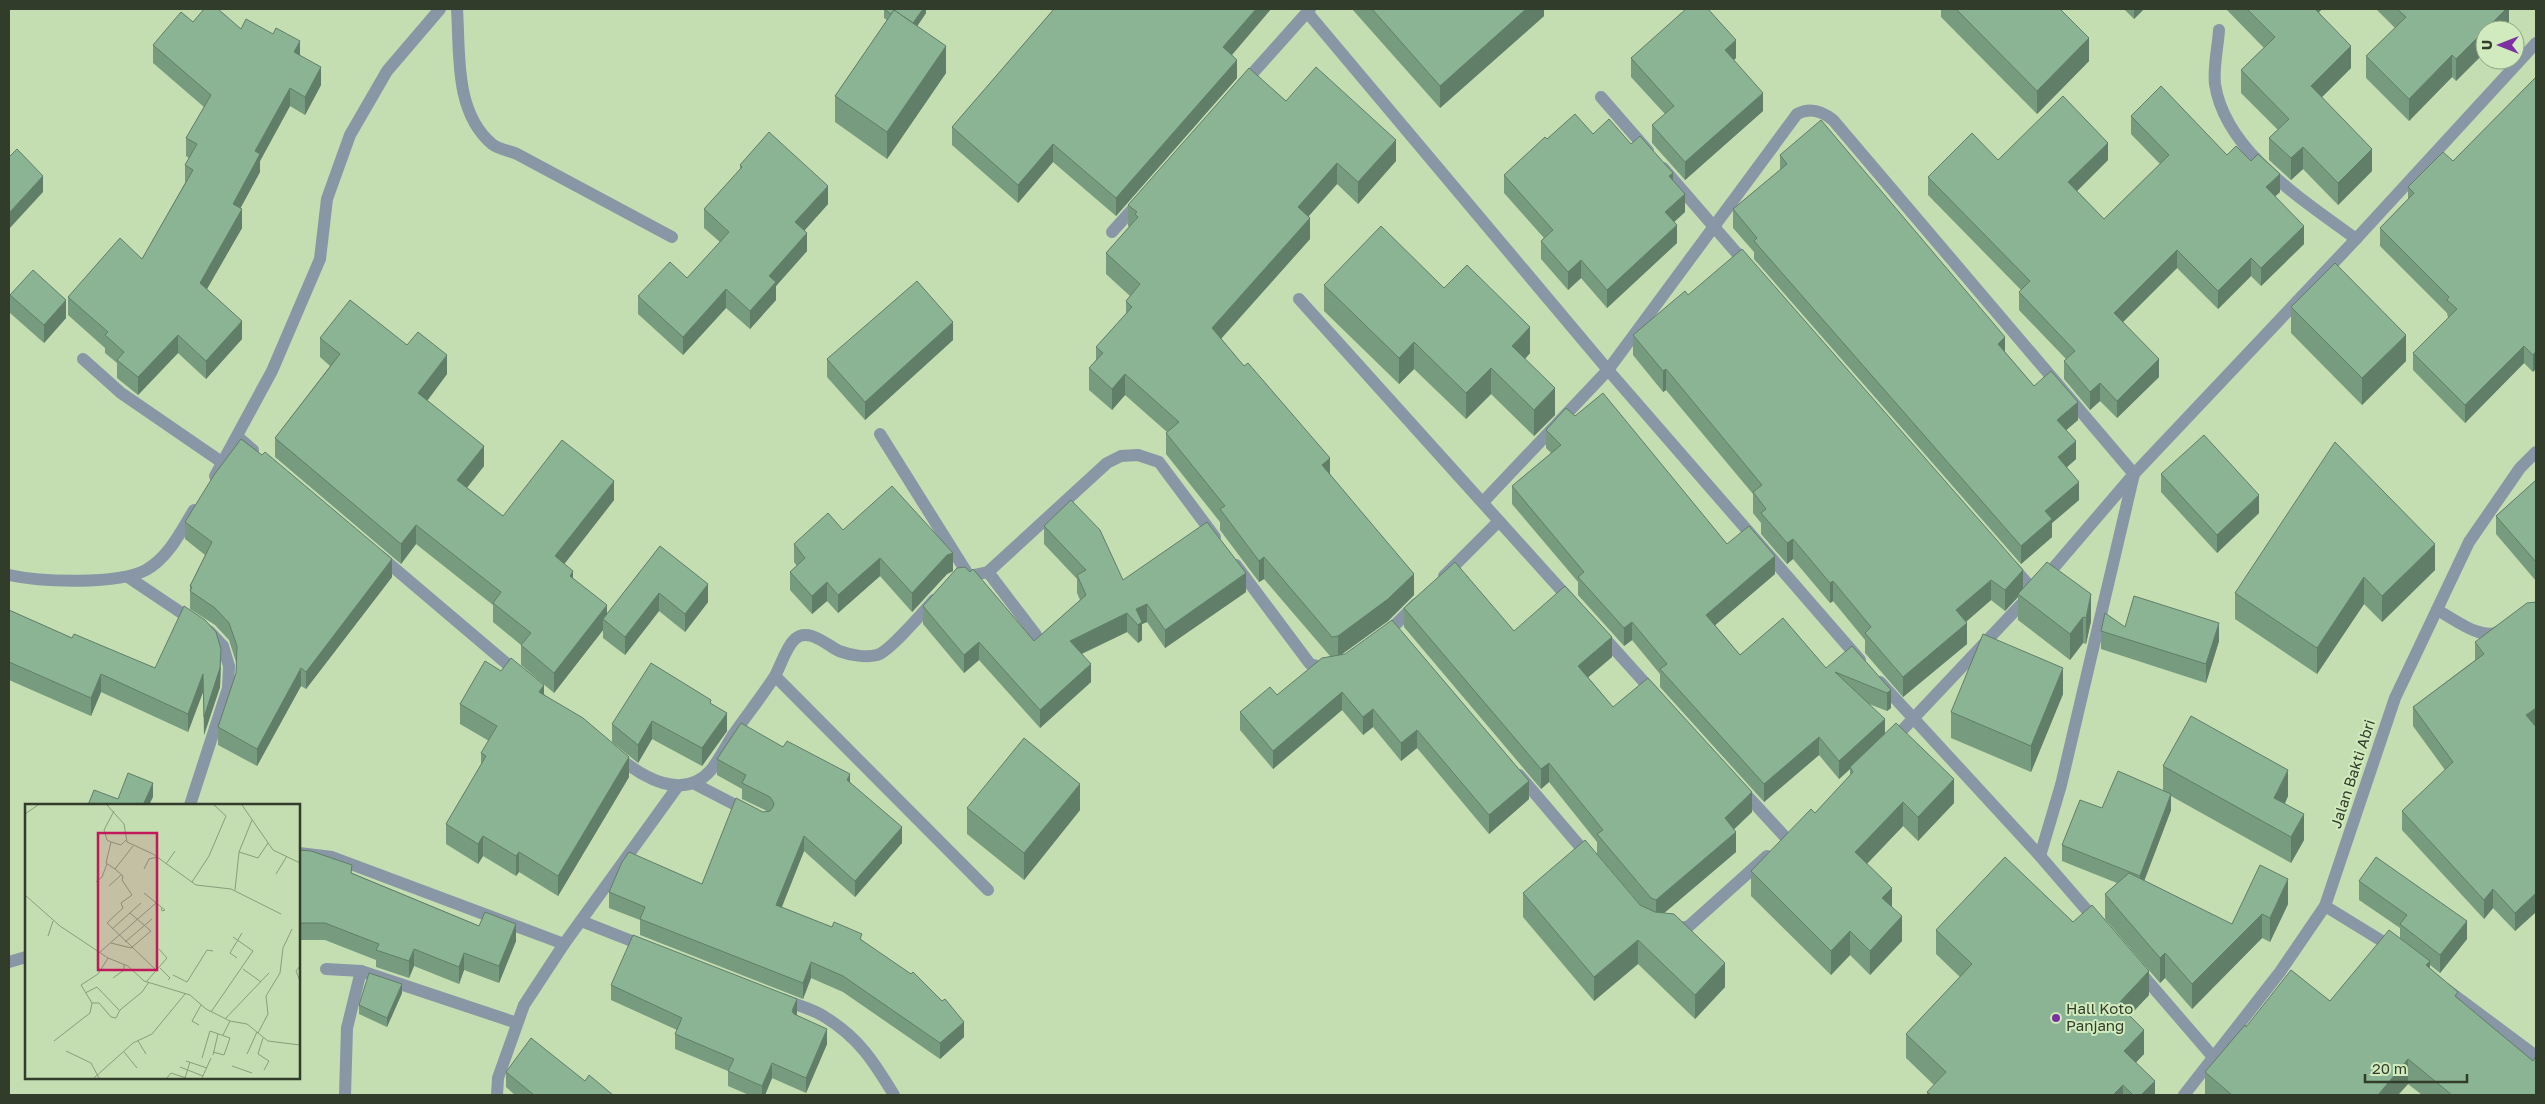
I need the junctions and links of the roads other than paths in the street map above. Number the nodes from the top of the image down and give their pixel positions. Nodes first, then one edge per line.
1 (440, 9) edge
2 (457, 9) edge
3 (1308, 10) edge
4 (2219, 30) dead end
5 (2536, 43) edge
6 (1235, 93) edge
7 (1601, 97) dead end
8 (1144, 195) edge
9 (1715, 228) junction
10 (1112, 232) dead end
11 (672, 237) dead end
12 (2356, 239) junction
13 (1754, 272) edge
14 (1299, 299) dead end
15 (83, 359) dead end
16 (1608, 370) junction
17 (880, 434) dead end
18 (238, 437) junction
19 (2536, 452) edge
20 (261, 456) edge
21 (223, 463) junction
22 (2134, 474) junction
23 (209, 486) edge
24 (199, 500) edge
25 (1483, 502) junction
26 (1499, 521) junction
27 (367, 546) edge
28 (2001, 554) edge
29 (988, 572) junction
30 (9, 575) edge
31 (969, 576) junction
32 (128, 577) junction
33 (2034, 591) junction
34 (1579, 610) edge
35 (2437, 610) junction
36 (2509, 624) edge
37 (1593, 625) edge
38 (1392, 631) edge
39 (1036, 635) dead end
40 (1341, 665) edge
41 (775, 676) junction
42 (526, 679) edge
43 (1666, 706) edge
44 (1913, 721) junction
45 (1885, 747) edge
46 (610, 750) edge
47 (1513, 768) edge
48 (1733, 780) edge
49 (693, 783) junction
50 (678, 786) junction
51 (190, 804) edge
52 (758, 816) edge
53 (300, 853) edge
54 (2040, 856) junction
55 (1596, 865) edge
56 (988, 890) dead end
57 (2325, 906) junction
58 (581, 921) junction
59 (1655, 929) edge
60 (2104, 931) edge
61 (564, 944) junction
62 (662, 953) edge
63 (25, 957) edge
64 (2410, 959) edge
65 (2130, 961) edge
66 (9, 962) edge
67 (326, 968) dead end
68 (361, 971) junction
69 (2440, 983) edge
70 (770, 995) edge
71 (517, 1023) junction
72 (2536, 1056) edge
73 (2214, 1058) junction
74 (345, 1095) edge
75 (497, 1095) edge
76 (894, 1095) edge
77 (2184, 1095) edge

1 - 18 street
2 - 11 street
3 - 6 street
3 - 16 street
4 - 12 street
5 - 12 street
7 - 9 street
8 - 10 street
9 - 13 street
9 - 16 street
9 - 22 street
12 - 22 street
14 - 25 street
15 - 21 street
16 - 25 street
16 - 44 street
17 - 31 street
18 - 20 street
18 - 21 street
19 - 35 street, Jalan Bakti Abri
21 - 23 street
22 - 33 street
22 - 54 street
24 - 32 street
25 - 26 street
26 - 34 street
26 - 38 street
27 - 42 street
28 - 33 street
29 - 31 street
29 - 39 street
29 - 40 street
30 - 32 street
31 - 41 street
32 - 51 street
33 - 44 street
35 - 36 street
35 - 57 street, Jalan Bakti Abri
37 - 43 street
41 - 49 street
41 - 56 street
44 - 45 street
44 - 54 street
46 - 50 street
47 - 55 street
48 - 59 street
49 - 50 street
49 - 52 street
50 - 58 street
53 - 61 street
54 - 60 street
57 - 64 street
57 - 73 street, Jalan Bakti Abri
58 - 61 street
58 - 62 street
61 - 71 street
63 - 66 street
65 - 73 street
67 - 68 street
68 - 71 street
68 - 74 street
69 - 72 street
70 - 76 street
71 - 75 street
73 - 77 street, Jalan Bakti Abri

